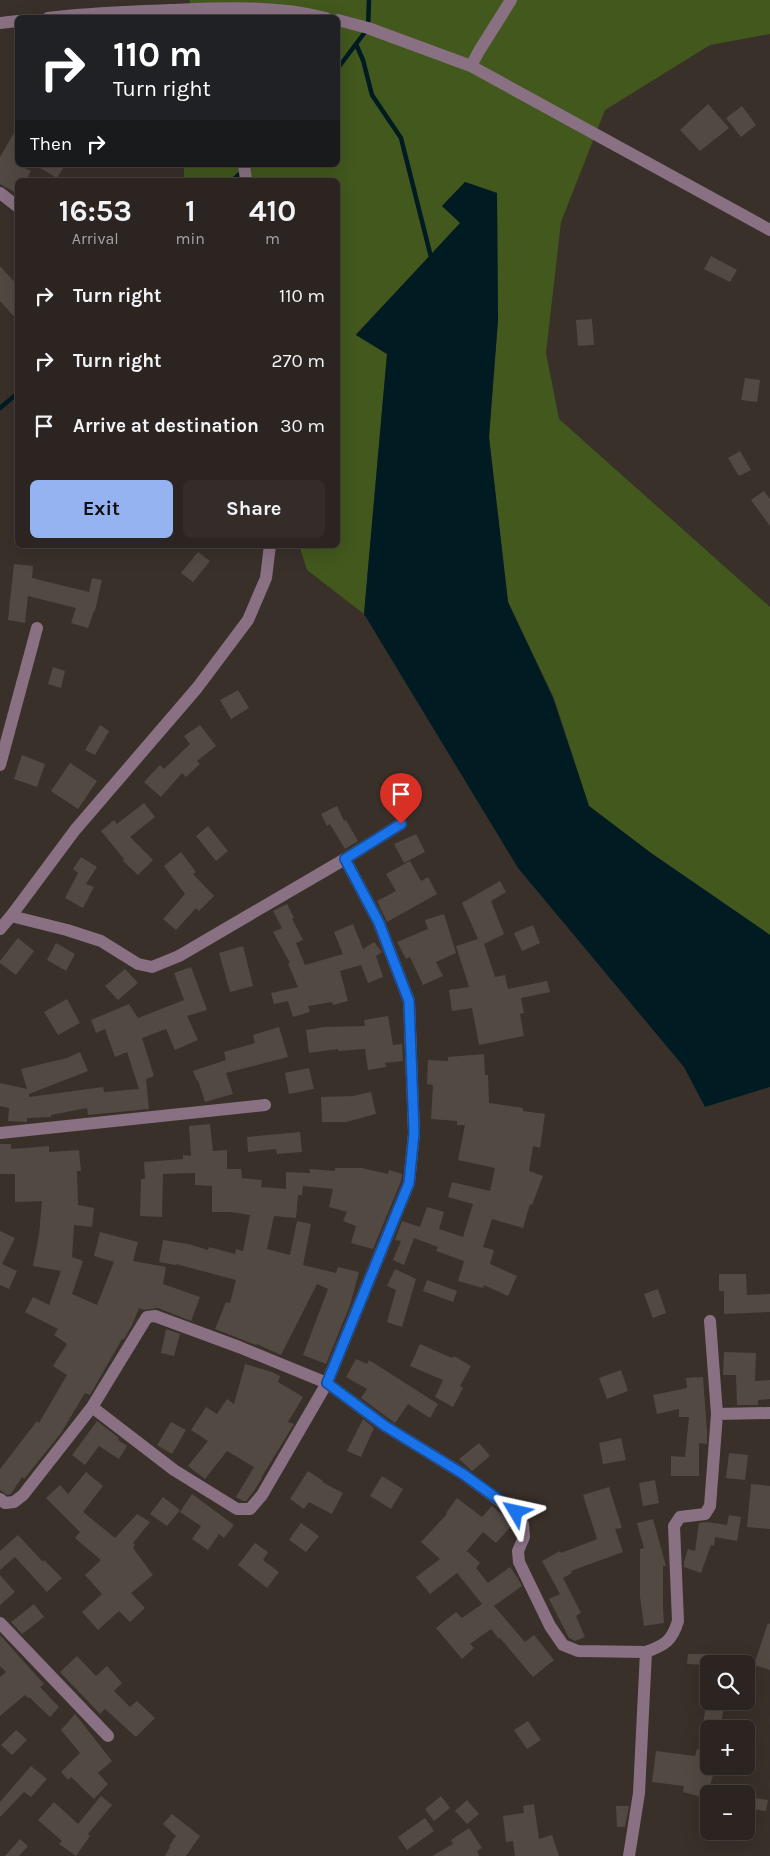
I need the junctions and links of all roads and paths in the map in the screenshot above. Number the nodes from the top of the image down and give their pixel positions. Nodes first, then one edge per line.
1 (511, 0) edge
2 (214, 13) edge
3 (70, 15) edge
4 (316, 15) edge
5 (15, 21) edge
6 (340, 21) edge
7 (0, 23) edge
8 (471, 66) junction
9 (0, 193) edge
10 (15, 205) edge
11 (770, 230) edge
12 (270, 548) edge
13 (36, 628) dead end
14 (0, 765) edge
15 (401, 824) dead end
16 (345, 859) junction
17 (11, 916) junction
18 (0, 929) edge
19 (265, 1105) dead end
20 (0, 1134) edge
21 (710, 1321) dead end
22 (327, 1383) junction
23 (92, 1407) junction
24 (770, 1413) edge
25 (717, 1414) junction
26 (0, 1499) edge
27 (0, 1623) edge
28 (646, 1652) junction
29 (108, 1736) dead end
30 (629, 1856) edge

1 - 8 street
2 - 3 street
2 - 4 street
5 - 7 street
6 - 8 street
8 - 11 street
9 - 10 street
12 - 17 street
13 - 14 street
15 - 16 street
16 - 17 street
16 - 22 street
17 - 18 street
19 - 20 street
21 - 25 street
22 - 23 street
22 - 23 street
22 - 28 street
23 - 26 street
24 - 25 street
25 - 28 street
27 - 29 street
28 - 30 street

